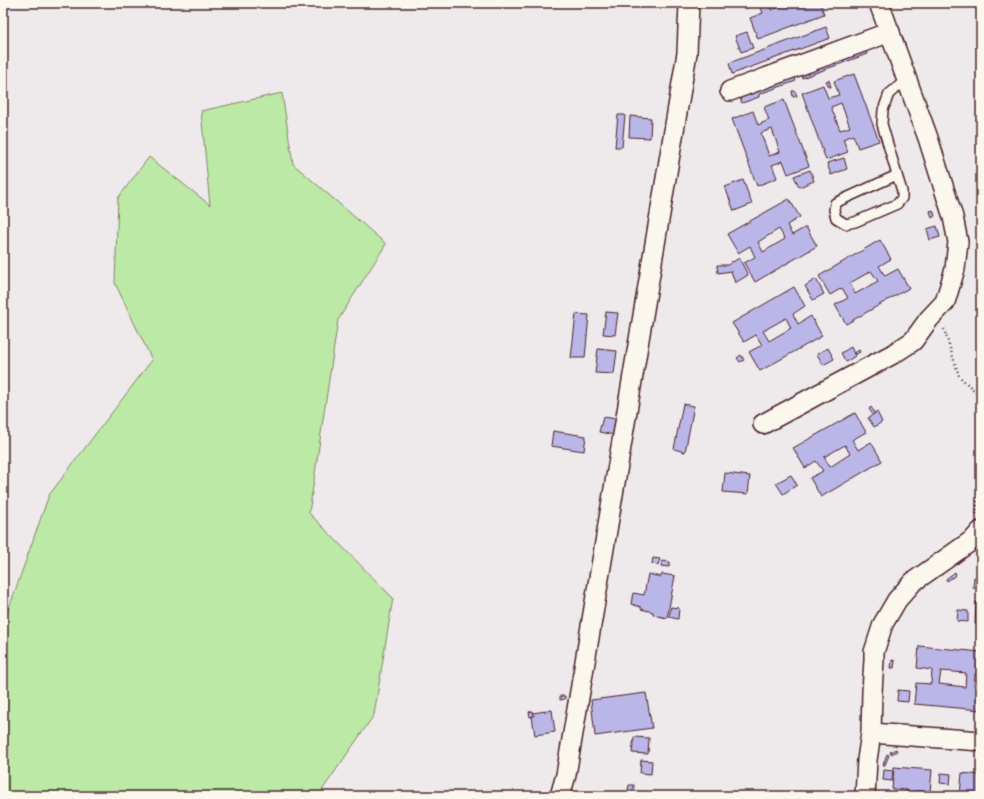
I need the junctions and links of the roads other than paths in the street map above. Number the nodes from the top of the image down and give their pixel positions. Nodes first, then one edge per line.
1 (689, 3) edge
2 (879, 3) edge
3 (890, 32) junction
4 (907, 79) junction
5 (730, 91) dead end
6 (897, 175) junction
7 (763, 424) dead end
8 (977, 535) edge
9 (870, 734) junction
10 (981, 741) edge
11 (560, 796) edge
12 (865, 796) edge

1 - 11 street
2 - 3 street
3 - 4 street
3 - 5 street
4 - 6 lane
4 - 7 street
6 - 6 lane
8 - 9 street
9 - 10 street
9 - 12 street

